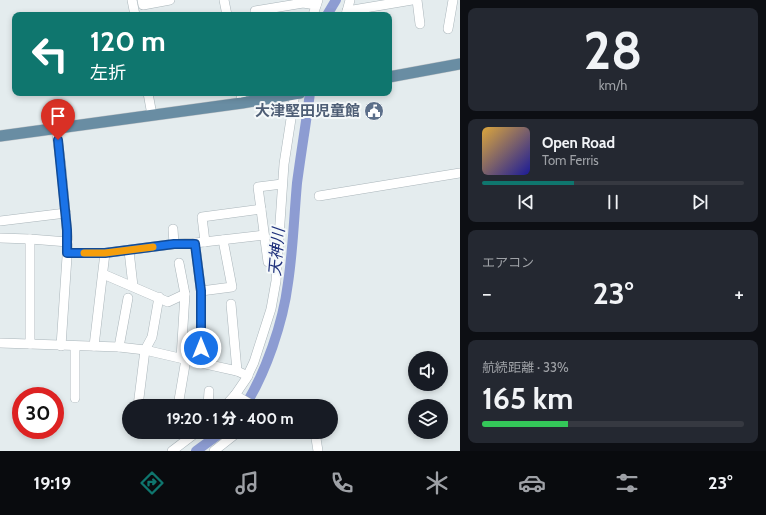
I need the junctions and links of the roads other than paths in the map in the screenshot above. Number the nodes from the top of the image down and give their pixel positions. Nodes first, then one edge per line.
1 (132, 0) edge
2 (142, 0) edge
3 (224, 0) edge
4 (350, 0) edge
5 (412, 0) edge
6 (417, 0) edge
7 (453, 0) edge
8 (164, 1) edge
9 (317, 2) edge
10 (255, 11) dead end
11 (134, 12) edge
12 (226, 12) edge
13 (314, 12) edge
14 (346, 12) edge
15 (351, 12) edge
16 (420, 24) dead end
17 (448, 28) dead end
18 (460, 64) edge
19 (392, 76) edge
20 (149, 96) edge
21 (263, 96) edge
22 (296, 96) edge
23 (241, 98) edge
24 (152, 115) junction
25 (56, 128) junction
26 (0, 136) edge
27 (460, 173) edge
28 (282, 184) junction
29 (319, 196) dead end
30 (260, 209) junction
31 (66, 213) junction
32 (2, 221) edge
33 (172, 229) dead end
34 (264, 235) junction
35 (2, 238) edge
36 (30, 239) junction
37 (223, 240) junction
38 (68, 242) junction
39 (205, 242) junction
40 (174, 244) junction
41 (195, 244) junction
42 (129, 251) junction
43 (67, 253) junction
44 (105, 253) junction
45 (277, 258) junction
46 (179, 263) dead end
47 (104, 274) junction
48 (133, 286) junction
49 (201, 291) junction
50 (185, 294) junction
51 (159, 297) junction
52 (128, 298) dead end
53 (231, 304) dead end
54 (0, 343) edge
55 (30, 344) junction
56 (61, 346) junction
57 (75, 346) junction
58 (94, 346) junction
59 (119, 347) junction
60 (145, 350) junction
61 (183, 359) junction
62 (201, 363) junction
63 (237, 371) junction
64 (248, 376) junction
65 (209, 391) dead end
66 (237, 396) junction
67 (75, 398) dead end
68 (139, 399) edge
69 (179, 399) edge
70 (208, 399) edge
71 (233, 399) edge
72 (242, 399) edge
73 (188, 439) edge
74 (229, 439) edge
75 (316, 439) edge
76 (172, 451) edge
77 (214, 451) edge
78 (318, 451) edge

1 - 11 street
2 - 8 street
3 - 12 street
4 - 14 street
5 - 15 street
6 - 16 street
7 - 17 street
9 - 10 street
9 - 13 street
18 - 19 main road
20 - 24 street
21 - 23 main road
22 - 28 street
23 - 24 main road
24 - 25 main road
25 - 26 main road
25 - 31 street
27 - 29 street
28 - 30 street
28 - 45 street
30 - 34 street
30 - 39 street
31 - 32 street
31 - 38 street
32 - 35 street
33 - 40 street
34 - 37 street
34 - 45 street
35 - 36 street
36 - 38 street
36 - 55 street
37 - 39 street
37 - 49 street
38 - 43 street
39 - 41 street
40 - 41 street
40 - 42 street
41 - 49 street
42 - 44 street
42 - 48 street
43 - 44 street
43 - 56 street
44 - 47 street
45 - 64 street
46 - 50 street
47 - 48 street
47 - 58 street
48 - 51 street
49 - 62 street
50 - 51 street
50 - 61 street
51 - 60 street
52 - 59 street
53 - 63 street
54 - 55 street
55 - 56 street
56 - 57 street
57 - 58 street
57 - 67 street
58 - 59 street
59 - 60 street
60 - 61 street
60 - 68 street
61 - 62 street
61 - 69 street
62 - 63 street
63 - 64 street
64 - 66 street
65 - 70 street
66 - 71 street
66 - 72 street
73 - 76 street
74 - 77 street
75 - 78 street

